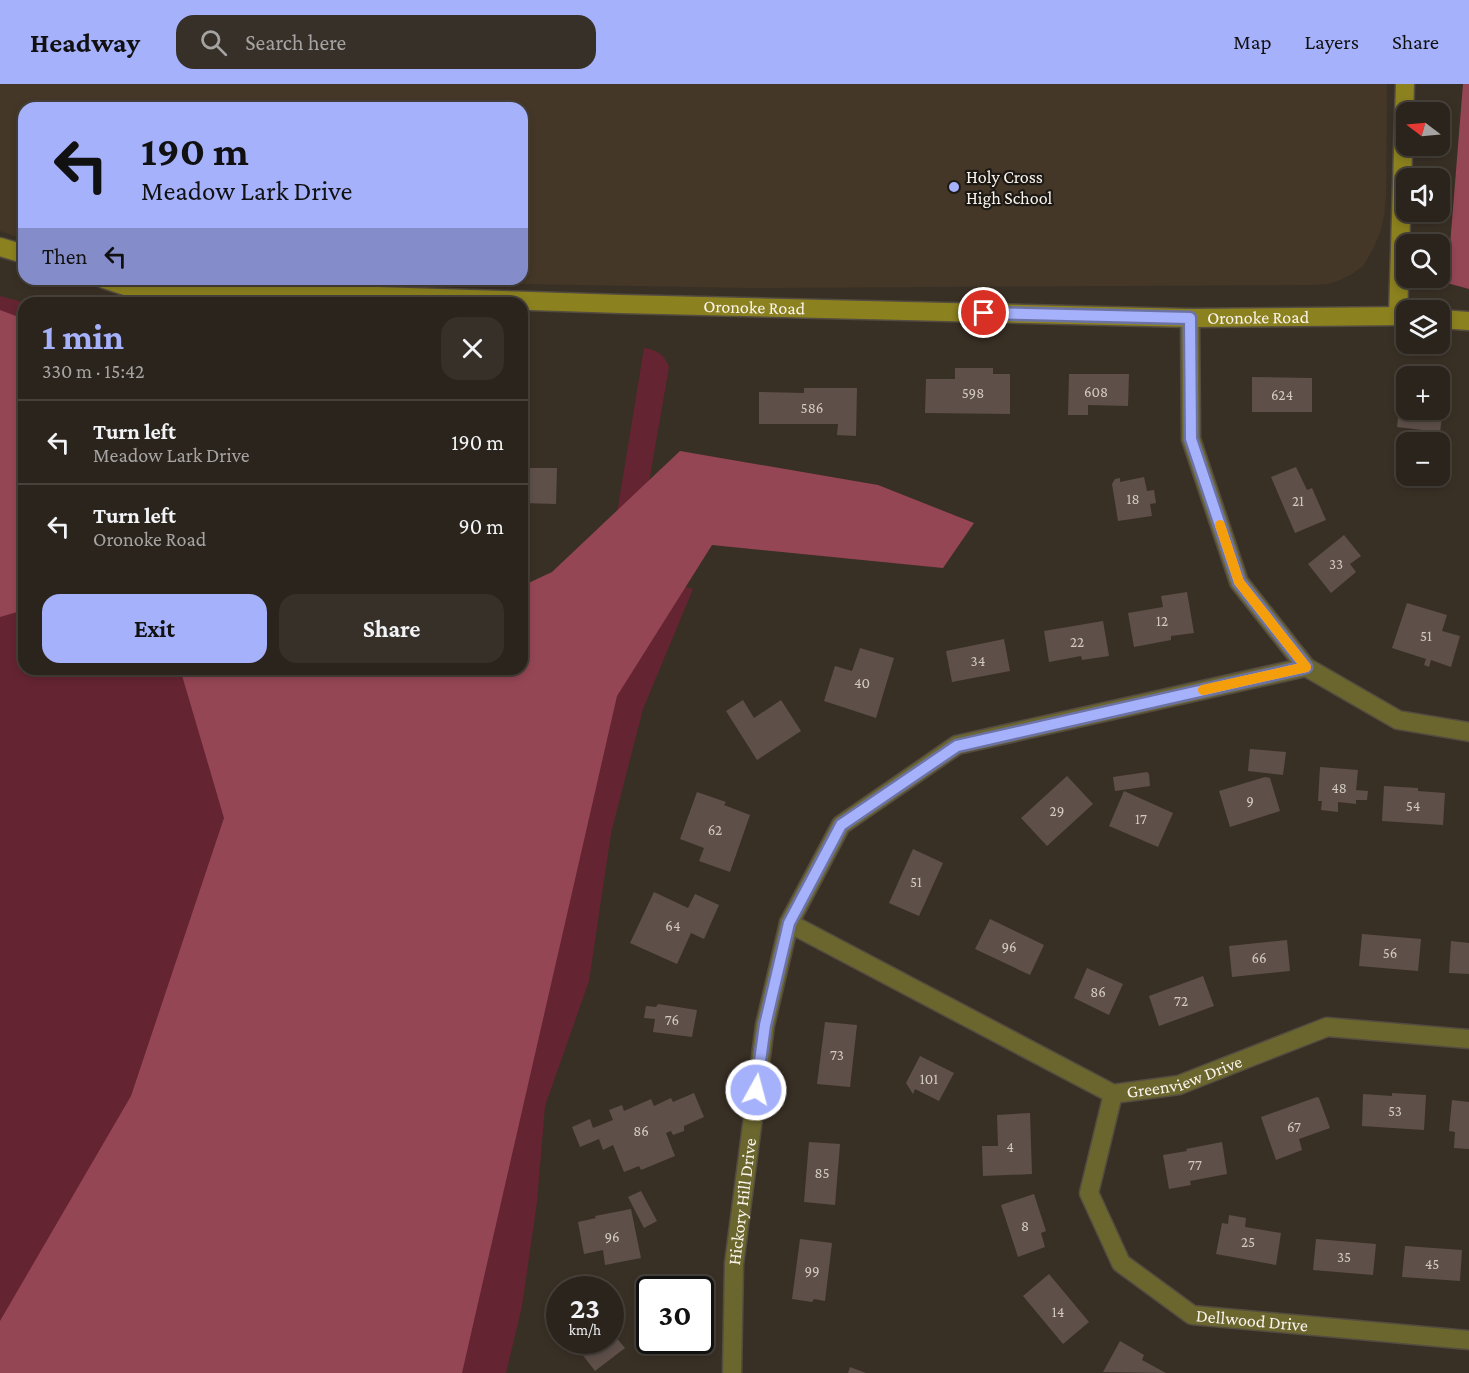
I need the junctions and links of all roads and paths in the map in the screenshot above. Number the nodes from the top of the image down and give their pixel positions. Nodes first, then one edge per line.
1 (1405, 84) edge
2 (0, 247) edge
3 (18, 252) edge
4 (122, 285) edge
5 (412, 297) edge
6 (1402, 300) edge
7 (528, 301) edge
8 (1396, 316) edge
9 (1190, 318) junction
10 (1450, 320) edge
11 (1469, 321) edge
12 (1306, 667) junction
13 (1469, 732) edge
14 (789, 923) junction
15 (1469, 1039) edge
16 (1113, 1094) junction
17 (1469, 1340) edge
18 (732, 1373) edge

1 - 6 street
2 - 3 street
4 - 5 street, Oronoke Road
7 - 9 street, Oronoke Road
8 - 9 street, Oronoke Road
9 - 12 street
10 - 11 street
12 - 13 street
12 - 14 street, Hickory Hill Drive
14 - 16 street, Greenview Drive
14 - 18 street, Hickory Hill Drive
15 - 16 street, Greenview Drive
16 - 17 street, Dellwood Drive

